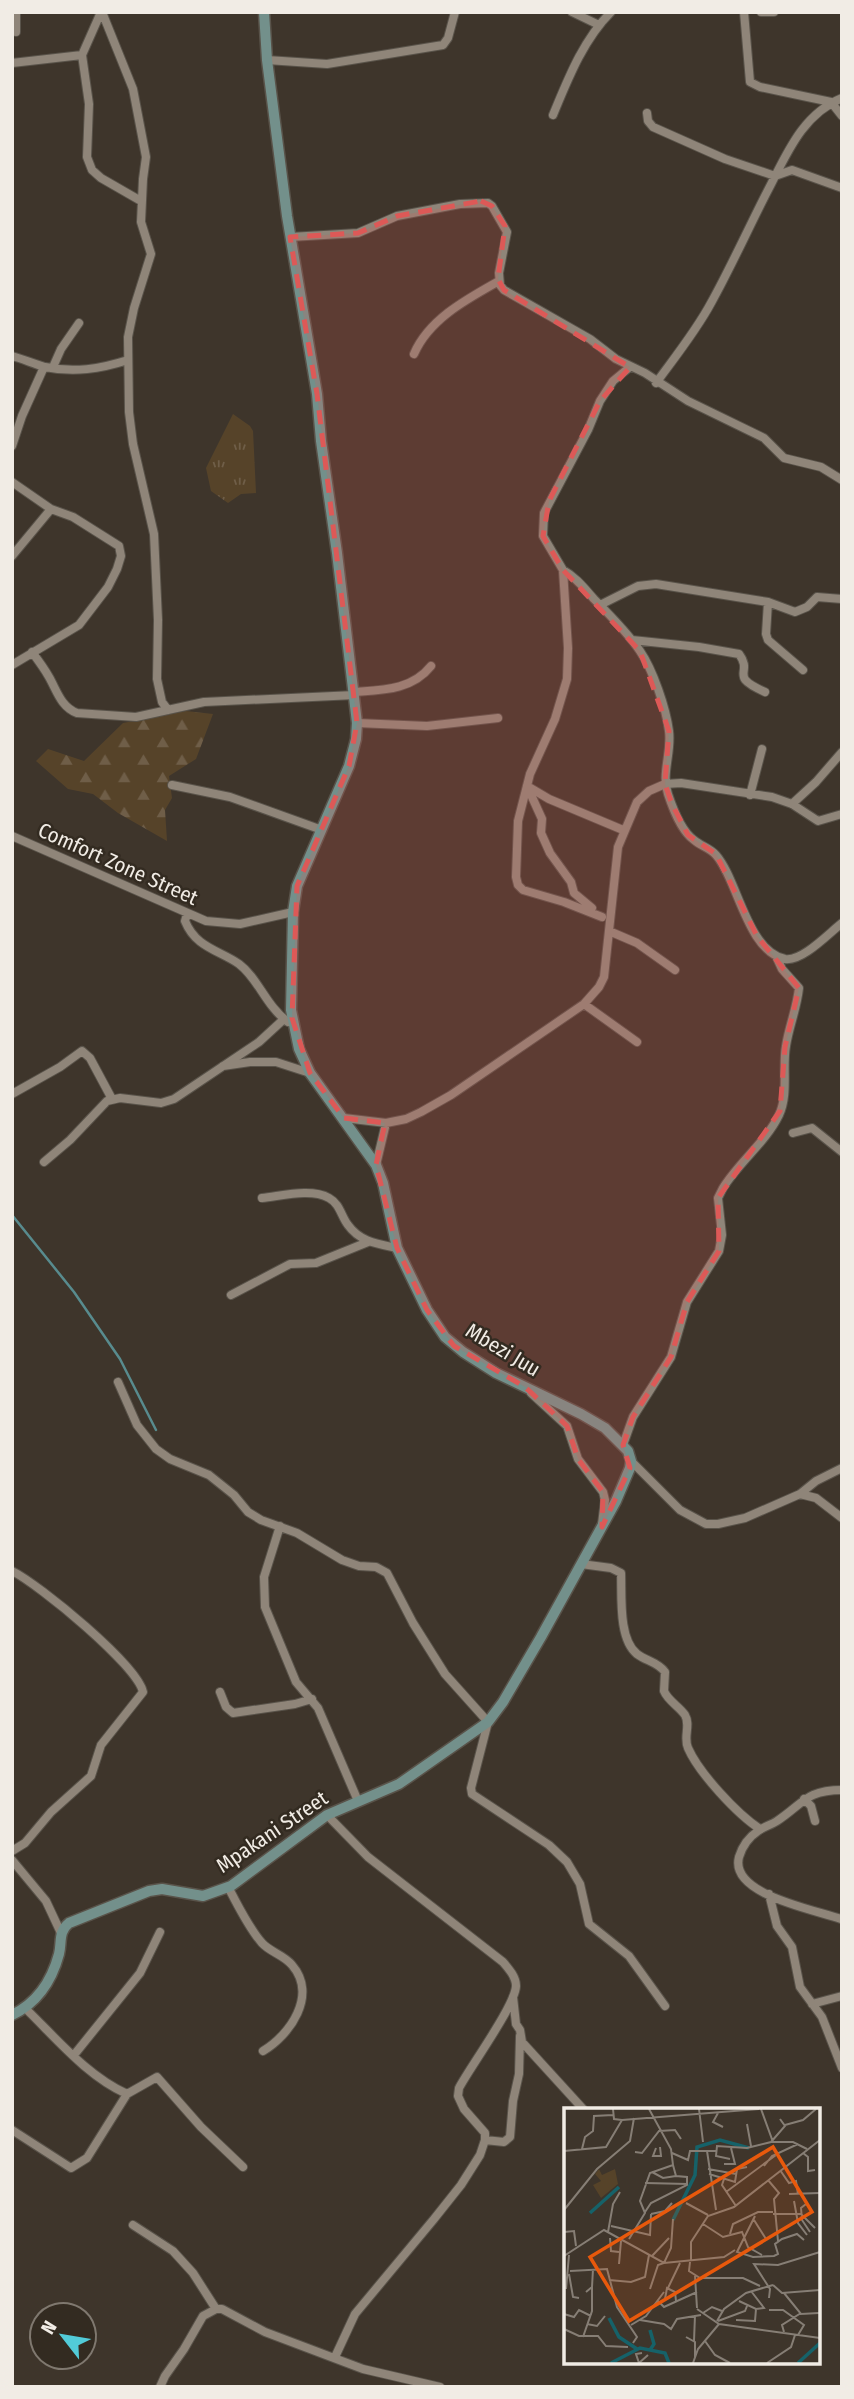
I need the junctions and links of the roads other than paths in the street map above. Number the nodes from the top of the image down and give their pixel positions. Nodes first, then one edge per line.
1 (16, 12) edge
2 (101, 12) edge
3 (264, 12) edge
4 (455, 12) edge
5 (572, 12) edge
6 (611, 12) edge
7 (744, 12) edge
8 (761, 12) edge
9 (774, 12) edge
10 (598, 25) junction
11 (16, 32) dead end
12 (82, 55) junction
13 (267, 60) junction
14 (12, 62) edge
15 (842, 98) edge
16 (831, 102) junction
17 (647, 113) dead end
18 (552, 115) dead end
19 (842, 116) edge
20 (775, 176) junction
21 (842, 188) edge
22 (141, 201) junction
23 (290, 237) junction
24 (499, 281) junction
25 (79, 323) dead end
26 (414, 354) dead end
27 (12, 356) edge
28 (128, 360) junction
29 (48, 367) junction
30 (630, 367) junction
31 (656, 383) junction
32 (12, 446) edge
33 (842, 480) edge
34 (12, 482) edge
35 (51, 509) junction
36 (12, 556) edge
37 (563, 570) junction
38 (842, 599) edge
39 (768, 602) junction
40 (600, 604) junction
41 (632, 640) junction
42 (32, 652) junction
43 (12, 665) edge
44 (431, 666) dead end
45 (803, 670) dead end
46 (765, 692) dead end
47 (355, 693) junction
48 (168, 710) junction
49 (498, 718) dead end
50 (357, 723) junction
51 (762, 749) dead end
52 (842, 752) edge
53 (665, 784) junction
54 (172, 785) dead end
55 (527, 786) junction
56 (751, 795) junction
57 (792, 804) junction
58 (842, 814) edge
59 (322, 830) junction
60 (623, 830) junction
61 (12, 836) edge
62 (293, 912) junction
63 (612, 912) junction
64 (187, 914) junction
65 (602, 917) junction
66 (842, 922) edge
67 (609, 930) junction
68 (776, 956) junction
69 (675, 970) dead end
70 (584, 1004) junction
71 (284, 1020) junction
72 (294, 1027) junction
73 (637, 1042) dead end
74 (220, 1066) junction
75 (310, 1073) junction
76 (12, 1094) edge
77 (112, 1099) junction
78 (344, 1118) junction
79 (386, 1123) junction
80 (793, 1133) dead end
81 (842, 1152) edge
82 (44, 1162) dead end
83 (376, 1165) junction
84 (262, 1198) dead end
85 (368, 1242) junction
86 (397, 1248) junction
87 (231, 1294) dead end
88 (118, 1382) dead end
89 (525, 1387) junction
90 (623, 1445) junction
91 (631, 1461) junction
92 (842, 1468) edge
93 (800, 1494) junction
94 (842, 1518) edge
95 (280, 1526) junction
96 (601, 1527) junction
97 (581, 1564) junction
98 (12, 1571) edge
99 (220, 1692) dead end
100 (312, 1699) junction
101 (488, 1721) junction
102 (842, 1790) edge
103 (804, 1799) junction
104 (358, 1801) junction
105 (327, 1815) junction
106 (815, 1821) dead end
107 (760, 1829) junction
108 (12, 1852) edge
109 (12, 1860) edge
110 (228, 1887) junction
111 (769, 1894) junction
112 (841, 1919) edge
113 (160, 1932) dead end
114 (61, 1933) junction
115 (842, 1996) edge
116 (513, 1997) junction
117 (813, 2004) junction
118 (665, 2006) dead end
119 (26, 2009) junction
120 (12, 2015) edge
121 (520, 2030) junction
122 (263, 2051) dead end
123 (74, 2055) junction
124 (842, 2068) edge
125 (127, 2094) junction
126 (582, 2108) edge
127 (12, 2130) edge
128 (485, 2140) junction
129 (243, 2167) dead end
130 (133, 2225) dead end
131 (216, 2309) junction
132 (335, 2357) junction
133 (160, 2387) edge
134 (440, 2387) edge

1 - 11 street
2 - 12 street
2 - 22 street
3 - 13 street, Mbezi Juu
4 - 13 street
5 - 10 street
6 - 10 street
7 - 16 street
8 - 9 street
10 - 18 street
12 - 14 street
12 - 22 street
13 - 23 street, Mbezi Juu
15 - 16 street
16 - 19 street
16 - 20 street
17 - 20 street
20 - 21 street
20 - 31 street
22 - 28 street
23 - 24 street
23 - 47 street, Mbezi Juu
24 - 26 street
24 - 30 street
25 - 29 street
27 - 29 street
28 - 29 street
28 - 48 street
29 - 32 street
30 - 31 street
30 - 37 street
31 - 33 street
34 - 35 street
35 - 36 street
35 - 42 street
37 - 40 street
37 - 55 street
38 - 39 street
39 - 40 street
39 - 45 street
40 - 41 street
41 - 46 street
41 - 53 street
42 - 43 street
42 - 48 street
44 - 47 street
47 - 48 street
47 - 50 street, Mbezi Juu
49 - 50 street
50 - 59 street, Mbezi Juu
51 - 56 street
52 - 57 street
53 - 56 street
53 - 60 street
53 - 68 street
54 - 59 street
55 - 60 street
55 - 65 street
55 - 65 street
56 - 57 street
57 - 58 street
59 - 62 street, Mbezi Juu
60 - 63 street
61 - 64 street, Comfort Zone Street
62 - 64 street, Comfort Zone Street
62 - 72 street, Mbezi Juu
63 - 65 street
63 - 67 street
64 - 71 street
66 - 68 street
67 - 69 street
67 - 70 street
68 - 90 street
70 - 73 street
70 - 79 street
71 - 72 street
71 - 74 street
72 - 75 street, Mbezi Juu
74 - 75 street
74 - 77 street
75 - 78 street, Mbezi Juu
76 - 77 street
77 - 82 street
78 - 79 street
78 - 83 street, Mbezi Juu
79 - 83 street
80 - 81 street
83 - 86 street, Mbezi Juu
84 - 85 street
85 - 86 street
85 - 87 street
86 - 89 street, Mbezi Juu
88 - 95 street
89 - 90 street, Mbezi Juu
89 - 96 street
90 - 91 street
91 - 93 street
91 - 96 street, Mpakani Street
92 - 93 street
93 - 94 street
95 - 100 street
95 - 101 street
96 - 97 street, Mpakani Street
97 - 101 street, Mpakani Street
97 - 107 street
98 - 108 street
99 - 100 street
100 - 104 street
101 - 104 street, Mpakani Street
101 - 118 street
102 - 103 street
103 - 106 street
103 - 107 street
104 - 105 street, Mpakani Street
105 - 110 street, Mpakani Street
105 - 116 street
107 - 111 street
109 - 114 street
110 - 114 street, Mpakani Street
110 - 122 street
111 - 112 street
111 - 117 street
113 - 123 street
114 - 119 street
115 - 117 street
116 - 121 street
116 - 128 street
117 - 124 street
119 - 120 street
119 - 123 street
121 - 126 street
121 - 128 street
123 - 125 street
125 - 127 street
125 - 129 street
128 - 132 street
130 - 131 street
131 - 132 street
131 - 133 street
132 - 134 street

